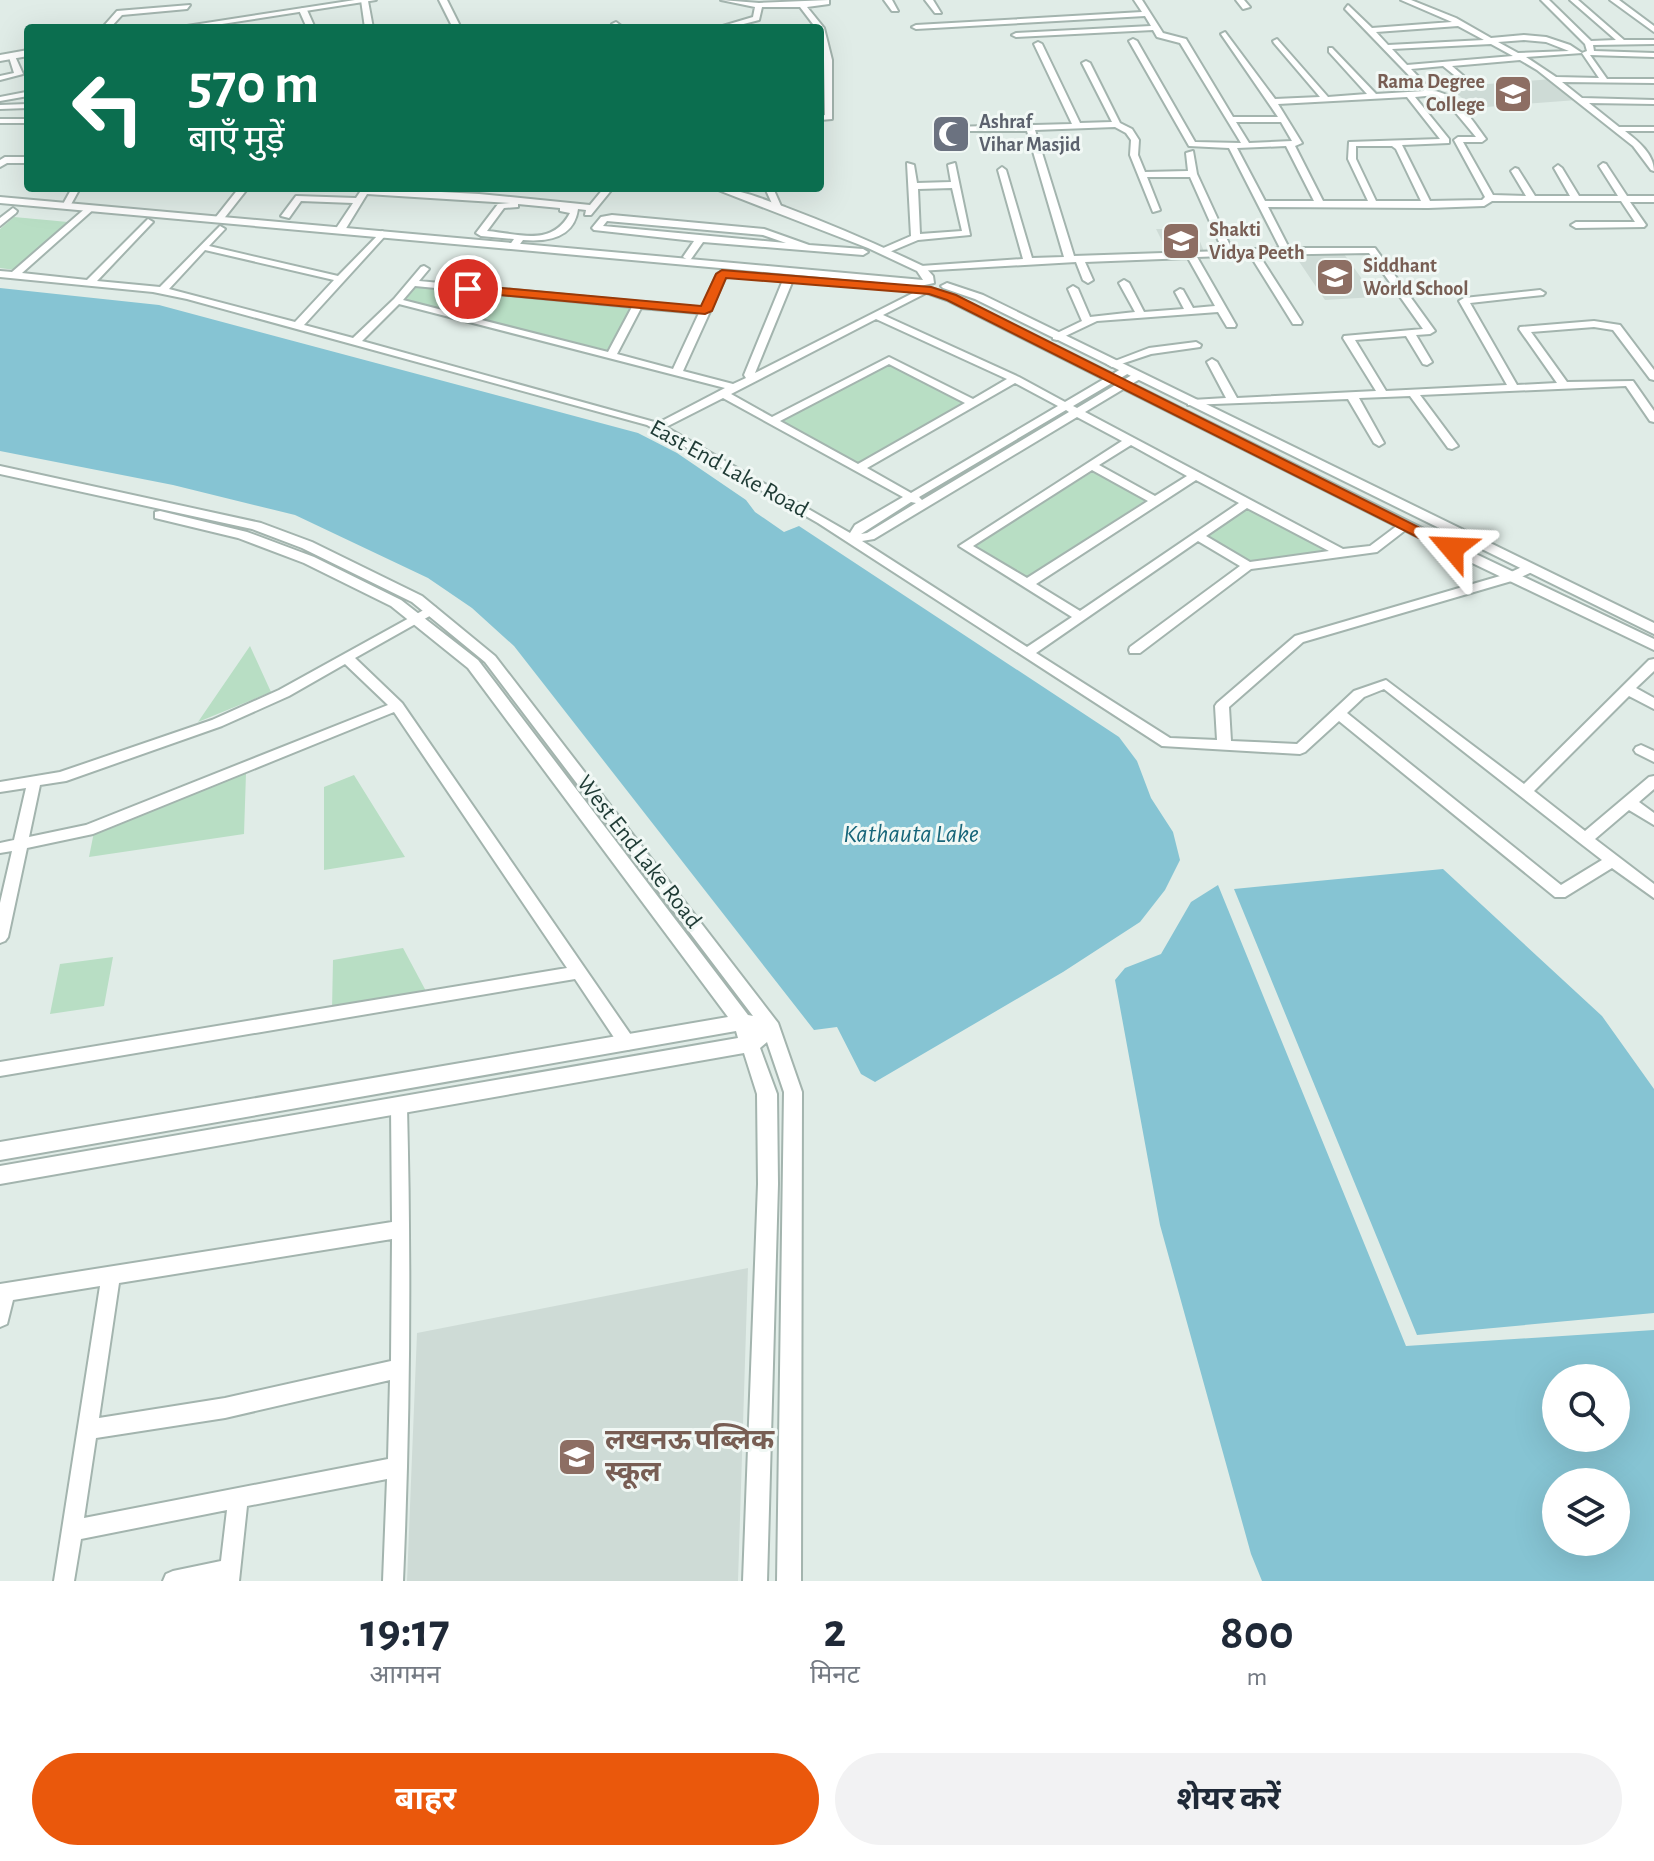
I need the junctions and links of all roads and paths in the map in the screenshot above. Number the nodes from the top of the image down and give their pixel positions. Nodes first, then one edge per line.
1 (178, 0) edge
2 (372, 0) edge
3 (443, 0) edge
4 (725, 0) edge
5 (888, 0) edge
6 (929, 0) edge
7 (1138, 0) edge
8 (1405, 0) edge
9 (1545, 0) edge
10 (1574, 0) edge
11 (1614, 0) edge
12 (364, 1) edge
13 (825, 1) edge
14 (323, 3) edge
15 (799, 3) edge
16 (759, 5) junction
17 (187, 7) junction
18 (1348, 7) dead end
19 (895, 9) dead end
20 (303, 10) junction
21 (938, 11) dead end
22 (1642, 11) dead end
23 (1630, 12) junction
24 (834, 13) dead end
25 (1147, 14) junction
26 (110, 24) edge
27 (188, 24) edge
28 (207, 24) edge
29 (309, 24) edge
30 (368, 24) edge
31 (455, 24) edge
32 (734, 24) edge
33 (817, 24) edge
34 (1460, 24) junction
35 (916, 27) dead end
36 (1154, 28) junction
37 (1370, 30) junction
38 (1654, 30) edge
39 (1225, 34) dead end
40 (1016, 35) dead end
41 (1133, 41) dead end
42 (1277, 41) dead end
43 (1491, 41) junction
44 (1654, 42) edge
45 (1623, 43) junction
46 (1038, 44) dead end
47 (1387, 47) junction
48 (1332, 50) dead end
49 (1586, 50) junction
50 (24, 54) edge
51 (1635, 54) junction
52 (1654, 55) edge
53 (11, 56) junction
54 (1519, 56) junction
55 (0, 58) edge
56 (1086, 63) dead end
57 (1445, 64) junction
58 (1406, 67) junction
59 (824, 72) edge
60 (0, 78) edge
61 (1557, 79) junction
62 (1654, 79) edge
63 (1464, 81) dead end
64 (1605, 81) junction
65 (824, 87) edge
66 (24, 94) edge
67 (1431, 94) junction
68 (1410, 95) junction
69 (1374, 97) junction
70 (0, 99) edge
71 (1326, 99) junction
72 (1582, 100) junction
73 (1273, 102) junction
74 (1654, 102) edge
75 (24, 106) edge
76 (0, 107) edge
77 (824, 118) edge
78 (1284, 119) junction
79 (1230, 120) junction
80 (0, 121) edge
81 (24, 121) edge
82 (1117, 124) junction
83 (1077, 126) junction
84 (1030, 128) junction
85 (950, 129) edge
86 (1616, 129) junction
87 (1654, 129) edge
88 (1458, 140) junction
89 (1446, 141) junction
90 (1289, 143) junction
91 (1394, 143) junction
92 (1246, 145) junction
93 (1232, 146) junction
94 (1190, 153) dead end
95 (24, 160) edge
96 (0, 164) edge
97 (910, 165) dead end
98 (952, 165) dead end
99 (1603, 166) dead end
100 (1558, 168) dead end
101 (1654, 168) edge
102 (1002, 170) dead end
103 (1515, 171) dead end
104 (1193, 174) junction
105 (1141, 175) junction
106 (956, 185) junction
107 (913, 186) junction
108 (74, 192) edge
109 (241, 192) edge
110 (364, 192) edge
111 (408, 192) edge
112 (606, 192) edge
113 (731, 192) edge
114 (771, 192) edge
115 (302, 194) edge
116 (1531, 197) junction
117 (1490, 198) junction
118 (1576, 199) junction
119 (1624, 199) junction
120 (1654, 199) edge
121 (0, 200) edge
122 (359, 201) junction
123 (1373, 203) junction
124 (1262, 204) junction
125 (1320, 204) junction
126 (1428, 205) junction
127 (66, 206) junction
128 (777, 206) junction
129 (91, 208) junction
130 (592, 208) junction
131 (0, 210) edge
132 (1156, 210) dead end
133 (13, 211) junction
134 (286, 216) dead end
135 (79, 217) junction
136 (148, 222) junction
137 (0, 223) edge
138 (220, 224) junction
139 (1576, 225) dead end
140 (690, 226) junction
141 (724, 229) junction
142 (340, 230) junction
143 (916, 237) junction
144 (378, 238) junction
145 (685, 238) junction
146 (718, 241) junction
147 (517, 242) junction
148 (203, 247) junction
149 (809, 248) junction
150 (556, 249) junction
151 (884, 251) junction
152 (1286, 251) junction
153 (863, 252) dead end
154 (1253, 253) junction
155 (1229, 254) junction
156 (691, 255) junction
157 (1192, 256) junction
158 (1120, 259) junction
159 (1075, 260) junction
160 (1028, 261) junction
161 (424, 269) dead end
162 (921, 269) junction
163 (722, 274) junction
164 (6, 275) edge
165 (340, 279) junction
166 (788, 280) junction
167 (1088, 280) dead end
168 (89, 283) junction
169 (412, 283) junction
170 (925, 287) junction
171 (1073, 289) dead end
172 (162, 291) junction
173 (1180, 292) dead end
174 (1540, 293) dead end
175 (397, 301) junction
176 (638, 304) junction
177 (1221, 309) junction
178 (705, 311) junction
179 (1190, 311) junction
180 (1141, 315) junction
181 (877, 316) junction
182 (1087, 321) junction
183 (1297, 322) dead end
184 (1231, 325) dead end
185 (297, 326) junction
186 (1409, 333) junction
187 (1057, 337) junction
188 (356, 341) junction
189 (1196, 345) dead end
190 (611, 356) junction
191 (1212, 362) dead end
192 (1427, 362) dead end
193 (677, 372) junction
194 (1122, 375) junction
195 (755, 378) junction
196 (1015, 379) junction
197 (1654, 380) edge
198 (1629, 383) junction
199 (1564, 386) junction
200 (736, 388) junction
201 (1514, 389) junction
202 (1413, 393) junction
203 (723, 394) junction
204 (1383, 394) junction
205 (1352, 396) junction
206 (1233, 401) junction
207 (973, 403) junction
208 (1192, 403) junction
209 (1650, 408) edge
210 (1071, 409) junction
211 (1654, 419) edge
212 (772, 421) junction
213 (658, 427) junction
214 (1131, 440) junction
215 (1379, 443) dead end
216 (1452, 446) dead end
217 (1091, 465) junction
218 (859, 468) junction
219 (0, 470) edge
220 (1196, 475) junction
221 (0, 481) edge
222 (912, 497) junction
223 (1156, 501) junction
224 (1248, 502) junction
225 (924, 504) junction
226 (1406, 525) junction
227 (1198, 536) junction
228 (851, 539) junction
229 (1341, 553) junction
230 (1248, 566) junction
231 (1530, 568) junction
232 (1511, 577) junction
233 (1027, 584) junction
234 (424, 614) junction
235 (1080, 616) junction
236 (1654, 629) edge
237 (1654, 645) edge
238 (1135, 650) dead end
239 (1027, 653) junction
240 (348, 659) junction
241 (1654, 663) edge
242 (1629, 690) junction
243 (1654, 704) edge
244 (397, 706) junction
245 (1338, 713) junction
246 (1224, 746) junction
247 (1654, 781) edge
248 (34, 782) junction
249 (0, 787) edge
250 (1525, 792) junction
251 (1629, 802) junction
252 (1654, 820) edge
253 (1585, 839) junction
254 (20, 846) junction
255 (0, 848) edge
256 (1613, 860) junction
257 (1654, 892) edge
258 (0, 937) edge
259 (579, 972) junction
260 (742, 1022) junction
261 (772, 1028) junction
262 (627, 1043) junction
263 (751, 1044) junction
264 (0, 1069) edge
265 (399, 1107) junction
266 (0, 1151) edge
267 (0, 1175) edge
268 (402, 1229) junction
269 (111, 1275) junction
270 (3, 1293) edge
271 (0, 1318) edge
272 (401, 1368) junction
273 (87, 1430) junction
274 (399, 1467) junction
275 (238, 1501) junction
276 (73, 1530) junction
277 (230, 1576) edge
278 (64, 1581) edge
279 (173, 1581) edge
280 (393, 1581) edge
281 (755, 1581) edge
282 (789, 1581) edge

1 - 17 street
2 - 12 street
3 - 31 street
4 - 16 street
5 - 19 street
6 - 21 street
7 - 25 street
8 - 34 street
9 - 49 street
10 - 45 street
11 - 23 street
12 - 14 street
12 - 30 street
13 - 15 street
13 - 24 street
14 - 20 street
15 - 16 street
15 - 33 street
16 - 32 street
17 - 26 street
17 - 27 street
18 - 37 street
20 - 28 street
20 - 29 street
22 - 23 street
23 - 38 street
25 - 35 street
25 - 36 street
34 - 37 street
34 - 43 street
36 - 40 street
36 - 79 street
37 - 47 street
39 - 73 street
41 - 93 street
42 - 71 street
43 - 47 street
43 - 49 street
43 - 54 street
44 - 45 street
45 - 49 street
46 - 83 street
47 - 58 street
48 - 69 street
49 - 51 street
49 - 54 street
49 - 64 street
50 - 53 street
51 - 52 street
51 - 62 street
53 - 55 street
53 - 60 street
54 - 57 street
54 - 61 street
56 - 82 street
57 - 58 street
57 - 63 street
58 - 67 street
59 - 65 street
61 - 64 street
61 - 72 street
62 - 64 street
65 - 77 street
66 - 70 street
67 - 68 street
67 - 88 street
68 - 69 street
68 - 89 street
69 - 71 street
71 - 73 street
72 - 74 street
72 - 86 street
73 - 78 street
75 - 76 street
78 - 79 street
78 - 90 street
79 - 92 street
80 - 81 street
82 - 83 street
82 - 105 street
83 - 84 street
84 - 85 street
84 - 159 street
86 - 87 street
86 - 101 street
88 - 89 street
88 - 117 street
89 - 91 street
90 - 92 street
90 - 125 street
91 - 123 street
91 - 126 street
92 - 93 street
93 - 124 street
94 - 104 street
95 - 96 street
97 - 107 street
98 - 106 street
99 - 119 street
100 - 118 street
102 - 160 street
103 - 116 street
104 - 105 street
104 - 155 street
105 - 132 street
106 - 107 street
106 - 143 street
107 - 143 street
108 - 127 street
109 - 138 street
110 - 122 street
111 - 130 street
112 - 130 street
113 - 128 street
114 - 128 street
115 - 122 street
115 - 134 street
116 - 117 street
116 - 118 street
117 - 126 street
118 - 119 street
119 - 120 street
119 - 139 street
121 - 127 street
122 - 142 street
123 - 125 street
123 - 126 street
124 - 125 street
124 - 152 street
127 - 129 street
128 - 151 street
129 - 135 street
129 - 138 street
130 - 150 street
131 - 133 street
133 - 135 street
133 - 137 street
135 - 136 street
135 - 164 street
136 - 138 street
136 - 168 street
138 - 142 street
138 - 144 street
138 - 148 street
140 - 141 street
140 - 145 street
140 - 145 street
141 - 146 street
141 - 149 street
142 - 144 street
143 - 151 street
144 - 147 street
144 - 156 street
144 - 165 street
145 - 156 street
146 - 149 street
146 - 156 street
147 - 147 street
147 - 150 street
148 - 165 street
148 - 172 street
149 - 153 street
150 - 156 street
151 - 162 street
152 - 154 street
152 - 186 street
154 - 155 street
154 - 183 street
155 - 157 street
156 - 163 street
156 - 170 street
157 - 158 street
157 - 177 street
158 - 159 street
158 - 180 street
159 - 160 street
159 - 167 street
160 - 162 street
161 - 169 street
162 - 170 street
163 - 166 street
163 - 178 street
164 - 168 street, East End Lake Road
165 - 185 street
166 - 170 street
166 - 195 street
168 - 172 street, East End Lake Road
169 - 175 street
169 - 176 street
170 - 181 street
170 - 187 street
170 - 194 street
171 - 182 street
172 - 185 street, East End Lake Road
173 - 179 street
174 - 201 street
175 - 188 street
175 - 190 street
176 - 178 street
176 - 190 street
177 - 179 street
177 - 184 street
178 - 193 street
179 - 180 street
180 - 182 street
181 - 195 street
181 - 196 street
182 - 187 street
185 - 188 street, East End Lake Road
186 - 192 street
186 - 204 street
187 - 194 street
188 - 213 street, East End Lake Road
189 - 194 street
190 - 193 street
191 - 206 street
193 - 200 street
194 - 208 street
194 - 210 street
194 - 226 street
195 - 200 street
196 - 207 street
196 - 210 street
197 - 198 street
197 - 199 street
198 - 199 street
198 - 209 street
199 - 201 street
200 - 203 street
201 - 202 street
202 - 204 street
202 - 216 street
203 - 212 street
203 - 213 street
204 - 205 street
205 - 206 street
205 - 215 street
206 - 208 street
207 - 212 street
207 - 218 street
208 - 231 street
209 - 211 street
210 - 214 street
210 - 222 street
210 - 225 street
212 - 218 street
213 - 228 street, East End Lake Road
214 - 217 street
214 - 220 street
217 - 223 street
217 - 233 street
218 - 222 street
219 - 234 street, West End Lake Road
220 - 223 street
220 - 224 street
221 - 234 street, West End Lake Road
222 - 225 street
222 - 228 street
223 - 233 street
224 - 227 street
224 - 229 street
225 - 228 street
226 - 229 street
226 - 232 street
227 - 230 street
227 - 235 street
228 - 239 street, East End Lake Road
229 - 230 street
230 - 238 street
231 - 232 street
231 - 236 street
232 - 237 street
232 - 246 street
233 - 235 street
234 - 240 street
234 - 260 street, West End Lake Road
234 - 261 street, West End Lake Road
235 - 239 street
239 - 246 street, East End Lake Road
240 - 244 street
240 - 248 street
241 - 242 street
242 - 243 street
242 - 250 street
244 - 254 street
244 - 259 street
245 - 246 street, East End Lake Road
245 - 250 street, East End Lake Road
245 - 256 street
247 - 251 street
248 - 249 street
248 - 254 street
250 - 253 street
251 - 252 street
251 - 253 street
253 - 256 street
254 - 255 street
254 - 258 street
256 - 257 street
259 - 262 street
259 - 264 street
260 - 261 street
260 - 262 street
260 - 263 street, West End Lake Road
261 - 263 street
261 - 282 street, West End Lake Road
262 - 266 street
263 - 265 street
263 - 281 street, West End Lake Road
265 - 267 street
265 - 268 street
268 - 269 street
268 - 272 street
269 - 270 street
269 - 273 street
270 - 271 street
272 - 273 street
272 - 274 street
273 - 276 street
274 - 275 street
274 - 280 street
275 - 276 street
275 - 277 street
276 - 278 street
277 - 279 street

